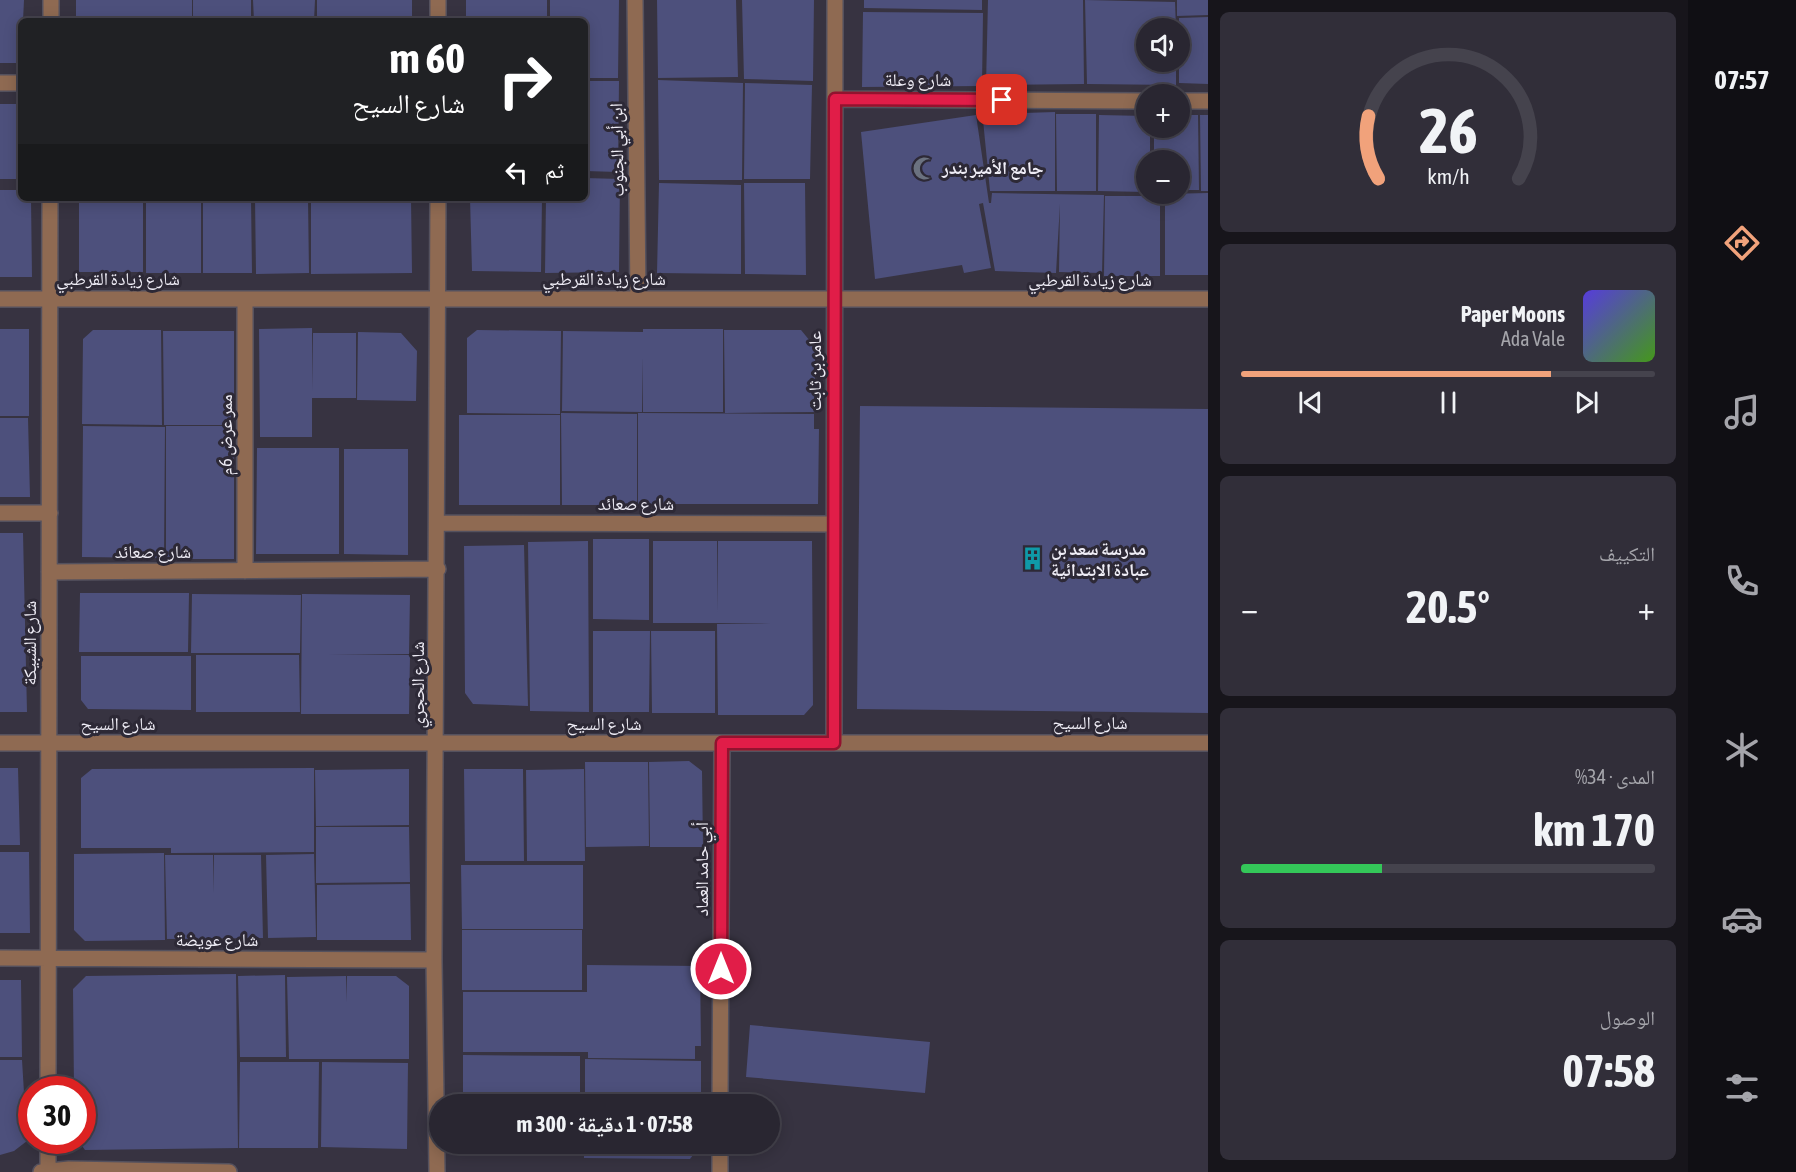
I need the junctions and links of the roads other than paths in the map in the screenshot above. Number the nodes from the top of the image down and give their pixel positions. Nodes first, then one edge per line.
1 (51, 0) edge
2 (438, 0) edge
3 (635, 0) edge
4 (835, 0) edge
5 (51, 18) edge
6 (438, 18) edge
7 (0, 83) edge
8 (18, 83) edge
9 (835, 99) junction
10 (1136, 101) edge
11 (1190, 101) edge
12 (1208, 101) edge
13 (50, 201) edge
14 (438, 201) edge
15 (0, 299) edge
16 (50, 299) junction
17 (245, 299) junction
18 (438, 299) junction
19 (638, 299) junction
20 (834, 299) junction
21 (1208, 299) edge
22 (0, 513) edge
23 (50, 513) junction
24 (437, 523) junction
25 (834, 524) junction
26 (438, 569) junction
27 (245, 571) junction
28 (50, 572) junction
29 (0, 743) edge
30 (49, 743) junction
31 (437, 743) junction
32 (722, 743) junction
33 (834, 743) junction
34 (1208, 743) edge
35 (0, 958) edge
36 (49, 959) junction
37 (434, 960) junction
38 (48, 1076) edge
39 (720, 1094) edge
40 (46, 1154) edge
41 (720, 1154) edge
42 (44, 1171) edge
43 (213, 1172) edge
44 (229, 1172) edge
45 (437, 1172) edge
46 (720, 1172) edge

1 - 5 street
2 - 6 street
3 - 19 street, ابن أبي الجنوب
4 - 9 street, عامر بن ثابت
7 - 8 street
9 - 10 street, شارع وعلة
9 - 20 street, عامر بن ثابت
11 - 12 street
13 - 16 street, شارع الشبيكة
14 - 18 street, شارع الحجري
15 - 16 street, شارع زيادة القرطبي
16 - 17 street, شارع زيادة القرطبي
16 - 23 street, شارع الشبيكة
17 - 18 street, شارع زيادة القرطبي
17 - 27 street, ممر عرض 6م
18 - 19 street, شارع زيادة القرطبي
18 - 24 street, شارع الحجري
19 - 20 street, شارع زيادة القرطبي
20 - 21 street, شارع زيادة القرطبي
20 - 25 street, عامر بن ثابت
22 - 23 street
23 - 28 street, شارع الشبيكة
24 - 25 street, شارع صعائد
24 - 26 street, شارع الحجري
25 - 33 street, عامر بن ثابت
26 - 27 street, شارع صعائد
26 - 31 street, شارع الحجري
27 - 28 street, شارع صعائد
28 - 30 street, شارع الشبيكة
29 - 30 street, شارع السيح
30 - 31 street, شارع السيح
30 - 36 street, شارع الشبيكة
31 - 32 street, شارع السيح
31 - 37 street, شارع الحجري
32 - 33 street, شارع السيح
32 - 39 street, أبي حامد العماد
33 - 34 street, شارع السيح
35 - 36 street, شارع عويضة
36 - 37 street, شارع عويضة
36 - 38 street, شارع الشبيكة
37 - 45 street, شارع الحجري
40 - 42 street
41 - 46 street
42 - 43 street
43 - 44 street

